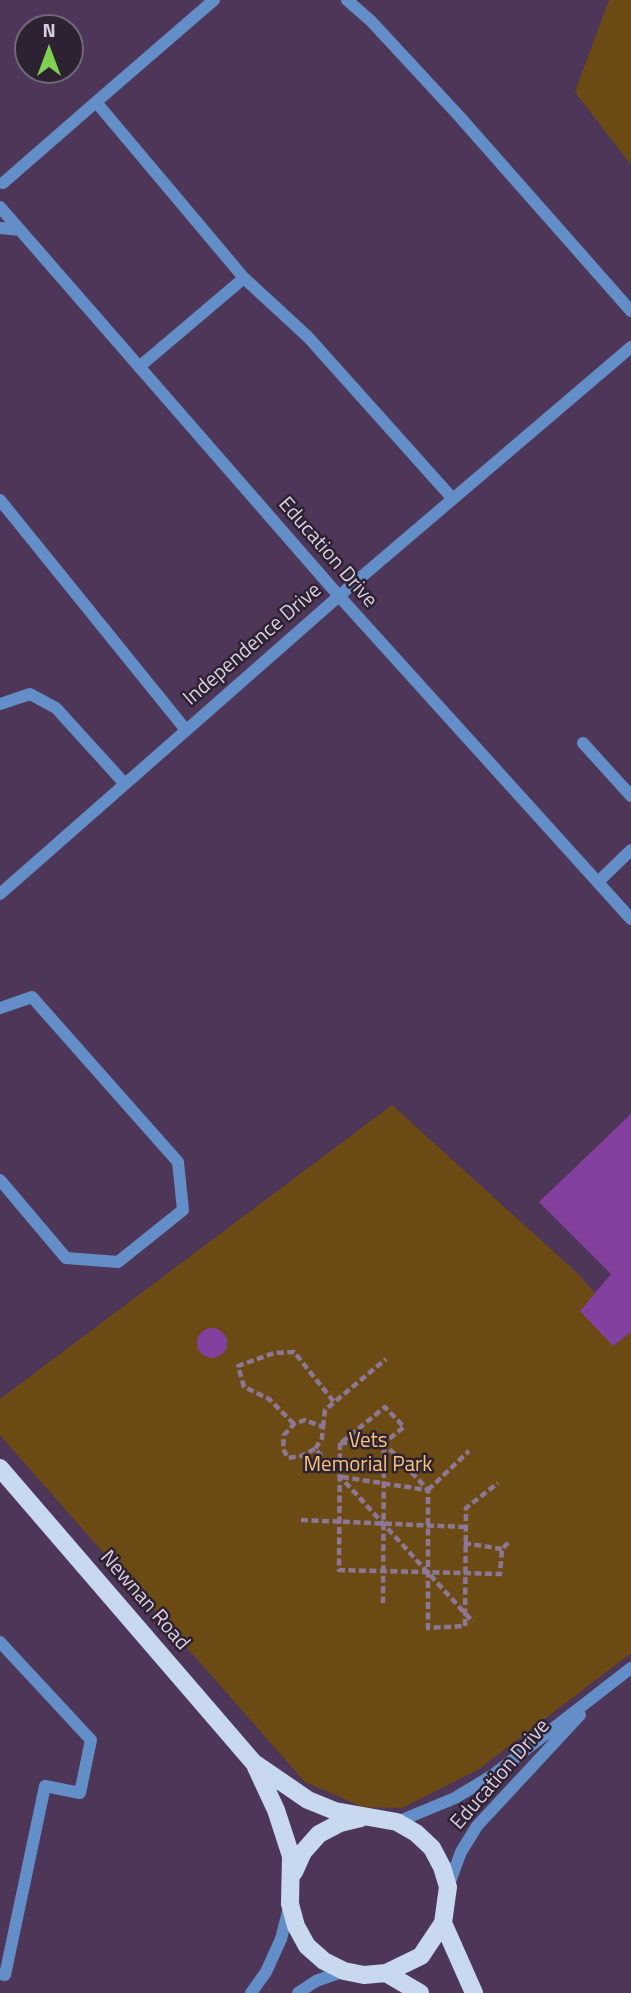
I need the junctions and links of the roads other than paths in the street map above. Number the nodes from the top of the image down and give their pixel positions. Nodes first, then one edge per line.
1 (215, 0) edge
2 (347, 0) edge
3 (96, 102) junction
4 (2, 181) edge
5 (0, 197) edge
6 (0, 207) edge
7 (0, 228) edge
8 (20, 230) junction
9 (244, 278) junction
10 (631, 311) edge
11 (631, 347) edge
12 (139, 367) junction
13 (453, 499) junction
14 (0, 500) edge
15 (339, 596) junction
16 (0, 705) edge
17 (187, 730) junction
18 (583, 743) dead end
19 (125, 784) junction
20 (631, 796) edge
21 (631, 850) edge
22 (598, 882) junction
23 (0, 894) edge
24 (631, 919) edge
25 (0, 1008) edge
26 (0, 1180) edge
27 (0, 1468) edge
28 (0, 1642) edge
29 (631, 1668) edge
30 (597, 1697) junction
31 (254, 1763) junction
32 (364, 1817) junction
33 (397, 1822) junction
34 (293, 1874) junction
35 (448, 1887) junction
36 (290, 1905) junction
37 (443, 1923) junction
38 (344, 1971) junction
39 (386, 1973) junction
40 (0, 1974) edge
41 (251, 1993) edge
42 (298, 1993) edge
43 (420, 1993) edge
44 (474, 1993) edge

1 - 3 street
2 - 10 street
3 - 4 street
3 - 9 street
4 - 5 street
6 - 8 street, Education Drive
7 - 8 street
8 - 12 street, Education Drive
9 - 12 street
9 - 13 street
11 - 13 street, Independence Drive
12 - 15 street, Education Drive
13 - 15 street, Independence Drive
14 - 17 street
15 - 17 street, Independence Drive
15 - 22 street, Education Drive
16 - 19 street
17 - 19 street, Independence Drive
18 - 20 street
19 - 23 street, Independence Drive
21 - 22 street
22 - 24 street, Education Drive
25 - 26 street
27 - 31 main road, Newnan Road
28 - 40 street
29 - 30 street, Education Drive
30 - 33 street, Education Drive
30 - 35 street, Education Drive
31 - 32 main road, Newnan Road
31 - 34 main road, Newnan Road
32 - 33 main road, Newnan Road
32 - 34 main road
33 - 35 main road, Newnan Road
34 - 36 main road, Newnan Road
35 - 37 main road, Newnan Road
36 - 38 main road, Newnan Road
36 - 41 street
37 - 39 main road
37 - 44 main road
38 - 39 main road, Newnan Road
38 - 42 street
39 - 43 main road, Newnan Road

